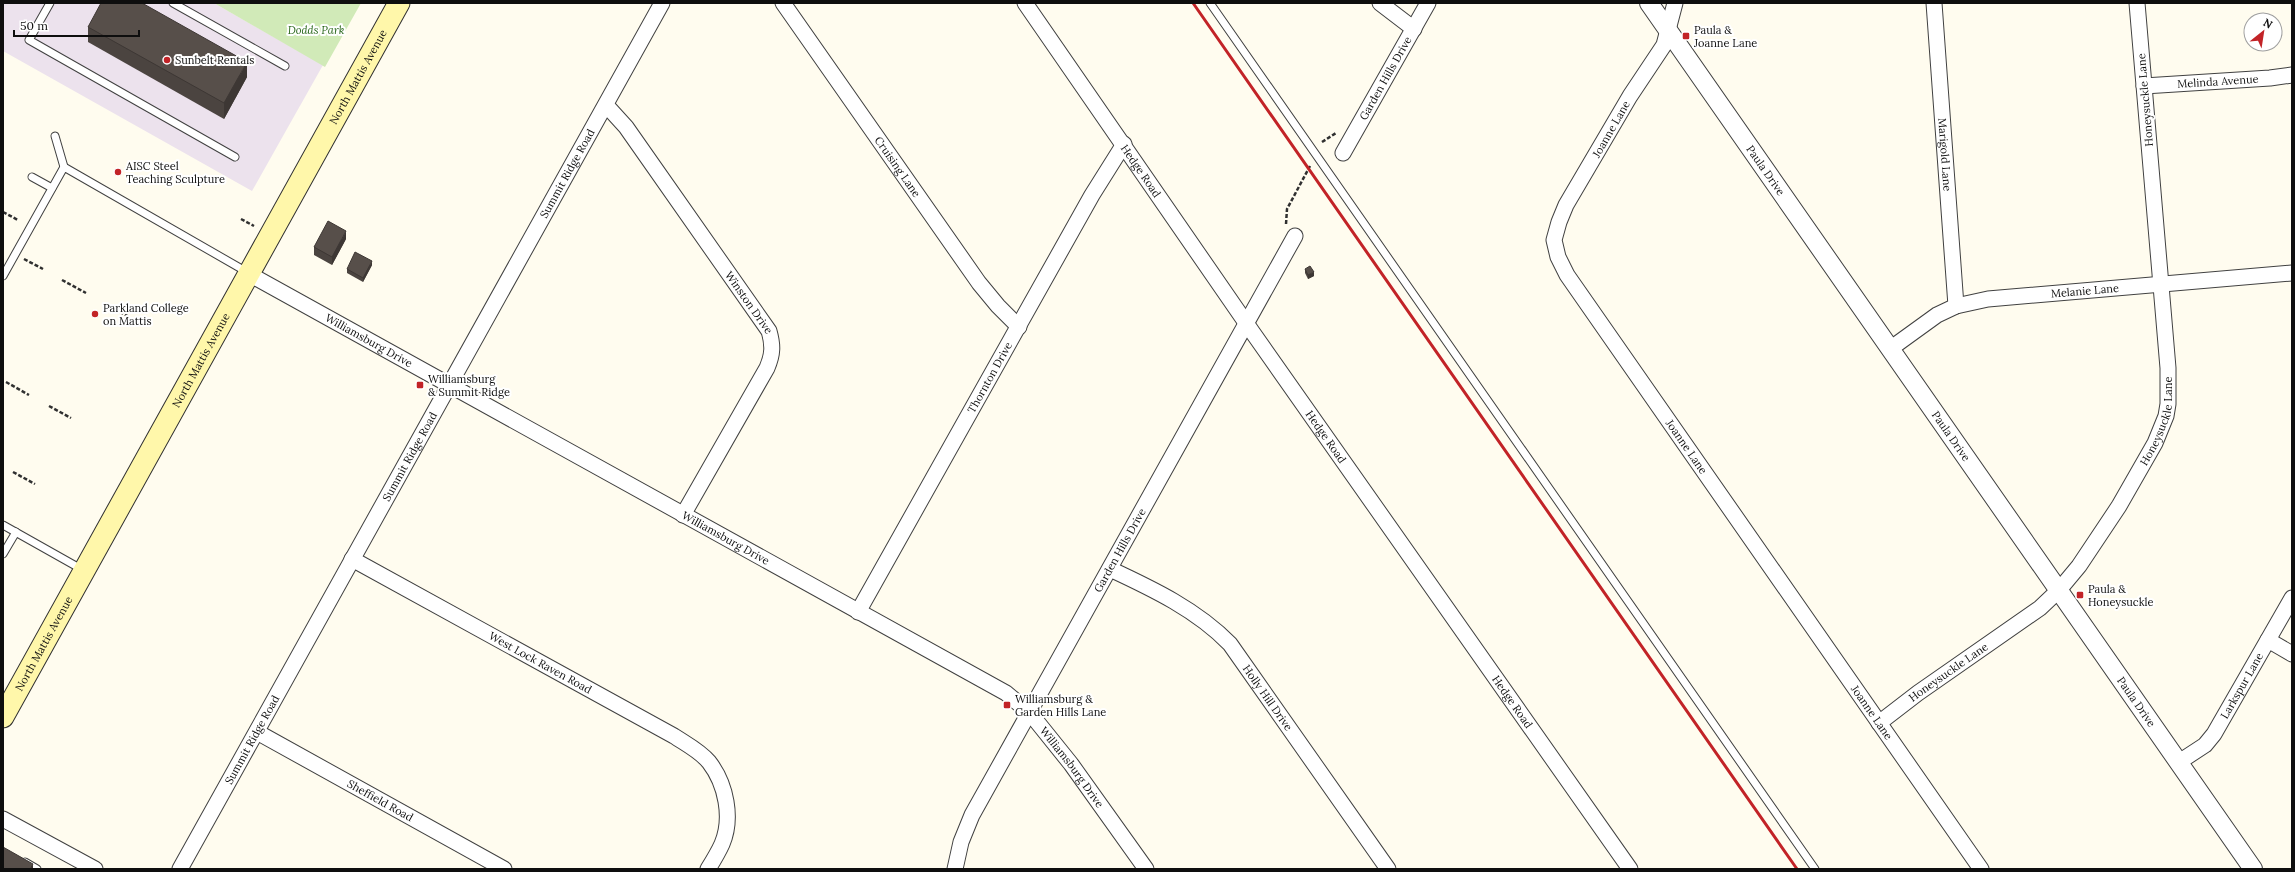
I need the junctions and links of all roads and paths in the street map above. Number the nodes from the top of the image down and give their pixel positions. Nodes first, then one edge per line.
1 (50, 3) edge
2 (173, 3) edge
3 (399, 3) edge
4 (662, 3) edge
5 (782, 3) edge
6 (1025, 3) edge
7 (1210, 3) edge
8 (1380, 3) edge
9 (1428, 3) edge
10 (1649, 3) edge
11 (1675, 3) edge
12 (1934, 3) edge
13 (2136, 3) edge
14 (1414, 29) junction
15 (1668, 31) junction
16 (285, 66) dead end
17 (2292, 75) edge
18 (2144, 86) junction
19 (606, 105) junction
20 (1354, 134) junction
21 (56, 136) dead end
22 (1124, 144) junction
23 (1315, 153) junction
24 (1343, 153) dead end
25 (235, 156) dead end
26 (64, 167) junction
27 (32, 177) dead end
28 (52, 188) junction
29 (3, 212) edge
30 (241, 218) dead end
31 (18, 220) dead end
32 (250, 223) dead end
33 (1293, 238) joint
34 (24, 259) dead end
35 (43, 269) dead end
36 (2292, 273) edge
37 (249, 274) junction
38 (3, 276) edge
39 (62, 280) dead end
40 (2160, 284) junction
41 (86, 293) dead end
42 (104, 303) dead end
43 (1956, 306) junction
44 (129, 317) dead end
45 (1246, 321) junction
46 (1019, 327) junction
47 (1890, 349) junction
48 (6, 382) dead end
49 (449, 384) junction
50 (29, 395) dead end
51 (49, 406) dead end
52 (71, 418) dead end
53 (13, 472) dead end
54 (35, 484) dead end
55 (683, 515) junction
56 (3, 525) edge
57 (16, 532) junction
58 (3, 554) edge
59 (352, 560) junction
60 (1110, 569) junction
61 (85, 571) junction
62 (2059, 590) junction
63 (2292, 598) edge
64 (858, 612) junction
65 (2268, 640) junction
66 (2292, 654) edge
67 (6, 705) edge
68 (1030, 713) junction
69 (1879, 723) junction
70 (257, 732) junction
71 (2180, 762) junction
72 (3, 819) edge
73 (16, 857) edge
74 (37, 869) edge
75 (95, 869) edge
76 (180, 869) edge
77 (504, 869) edge
78 (708, 869) edge
79 (955, 869) edge
80 (1146, 869) edge
81 (1388, 869) edge
82 (1630, 869) edge
83 (1815, 869) edge
84 (1981, 869) edge
85 (2253, 869) edge

1 - 25 lane
2 - 16 lane
3 - 37 main road, North Mattis Avenue
4 - 19 street, Summit Ridge Road
5 - 46 street, Cruising Lane
6 - 22 street, Hedge Road
7 - 23 lane
8 - 14 street
9 - 14 street, Garden Hills Drive
10 - 15 street, Paula Drive
11 - 15 street, Joanne Lane
12 - 43 street, Marigold Lane
13 - 18 street, Honeysuckle Lane
14 - 20 street, Garden Hills Drive
15 - 47 street, Paula Drive
15 - 69 street, Joanne Lane
17 - 18 street, Melinda Avenue
18 - 40 street, Honeysuckle Lane
19 - 49 street, Summit Ridge Road
19 - 55 street, Winston Drive
20 - 23 path
20 - 24 street, Garden Hills Drive
21 - 26 lane
22 - 45 street, Hedge Road
22 - 46 street, Thornton Drive
23 - 33 path
23 - 83 lane
26 - 28 lane
26 - 37 lane
27 - 28 lane
28 - 38 lane
29 - 31 path
30 - 32 path
33 - 45 street, Garden Hills Drive
34 - 35 path
36 - 40 street, Melanie Lane
37 - 49 street, Williamsburg Drive
37 - 61 main road, North Mattis Avenue
39 - 41 path
40 - 43 street, Melanie Lane
40 - 62 street, Honeysuckle Lane
42 - 44 path
43 - 47 street, Melanie Lane
45 - 60 street, Garden Hills Drive
45 - 82 street, Hedge Road
46 - 64 street, Thornton Drive
47 - 62 street, Paula Drive
48 - 50 path
49 - 55 street, Williamsburg Drive
49 - 59 street, Summit Ridge Road
51 - 52 path
53 - 54 path
55 - 64 street, Williamsburg Drive
56 - 57 lane
57 - 58 lane
57 - 61 lane
59 - 70 street, Summit Ridge Road
59 - 78 street, West Lock Raven Road
60 - 68 street, Garden Hills Drive
60 - 81 street, Holly Hill Drive
61 - 67 main road, North Mattis Avenue
62 - 69 street, Honeysuckle Lane
62 - 71 street, Paula Drive
63 - 65 street, Larkspur Lane
64 - 68 street, Williamsburg Drive
65 - 66 street
65 - 71 street, Larkspur Lane
68 - 79 street, Garden Hills Drive
68 - 80 street, Williamsburg Drive
69 - 84 street, Joanne Lane
70 - 76 street, Summit Ridge Road
70 - 77 street, Sheffield Road
71 - 85 street, Paula Drive
72 - 75 street
73 - 74 lane

